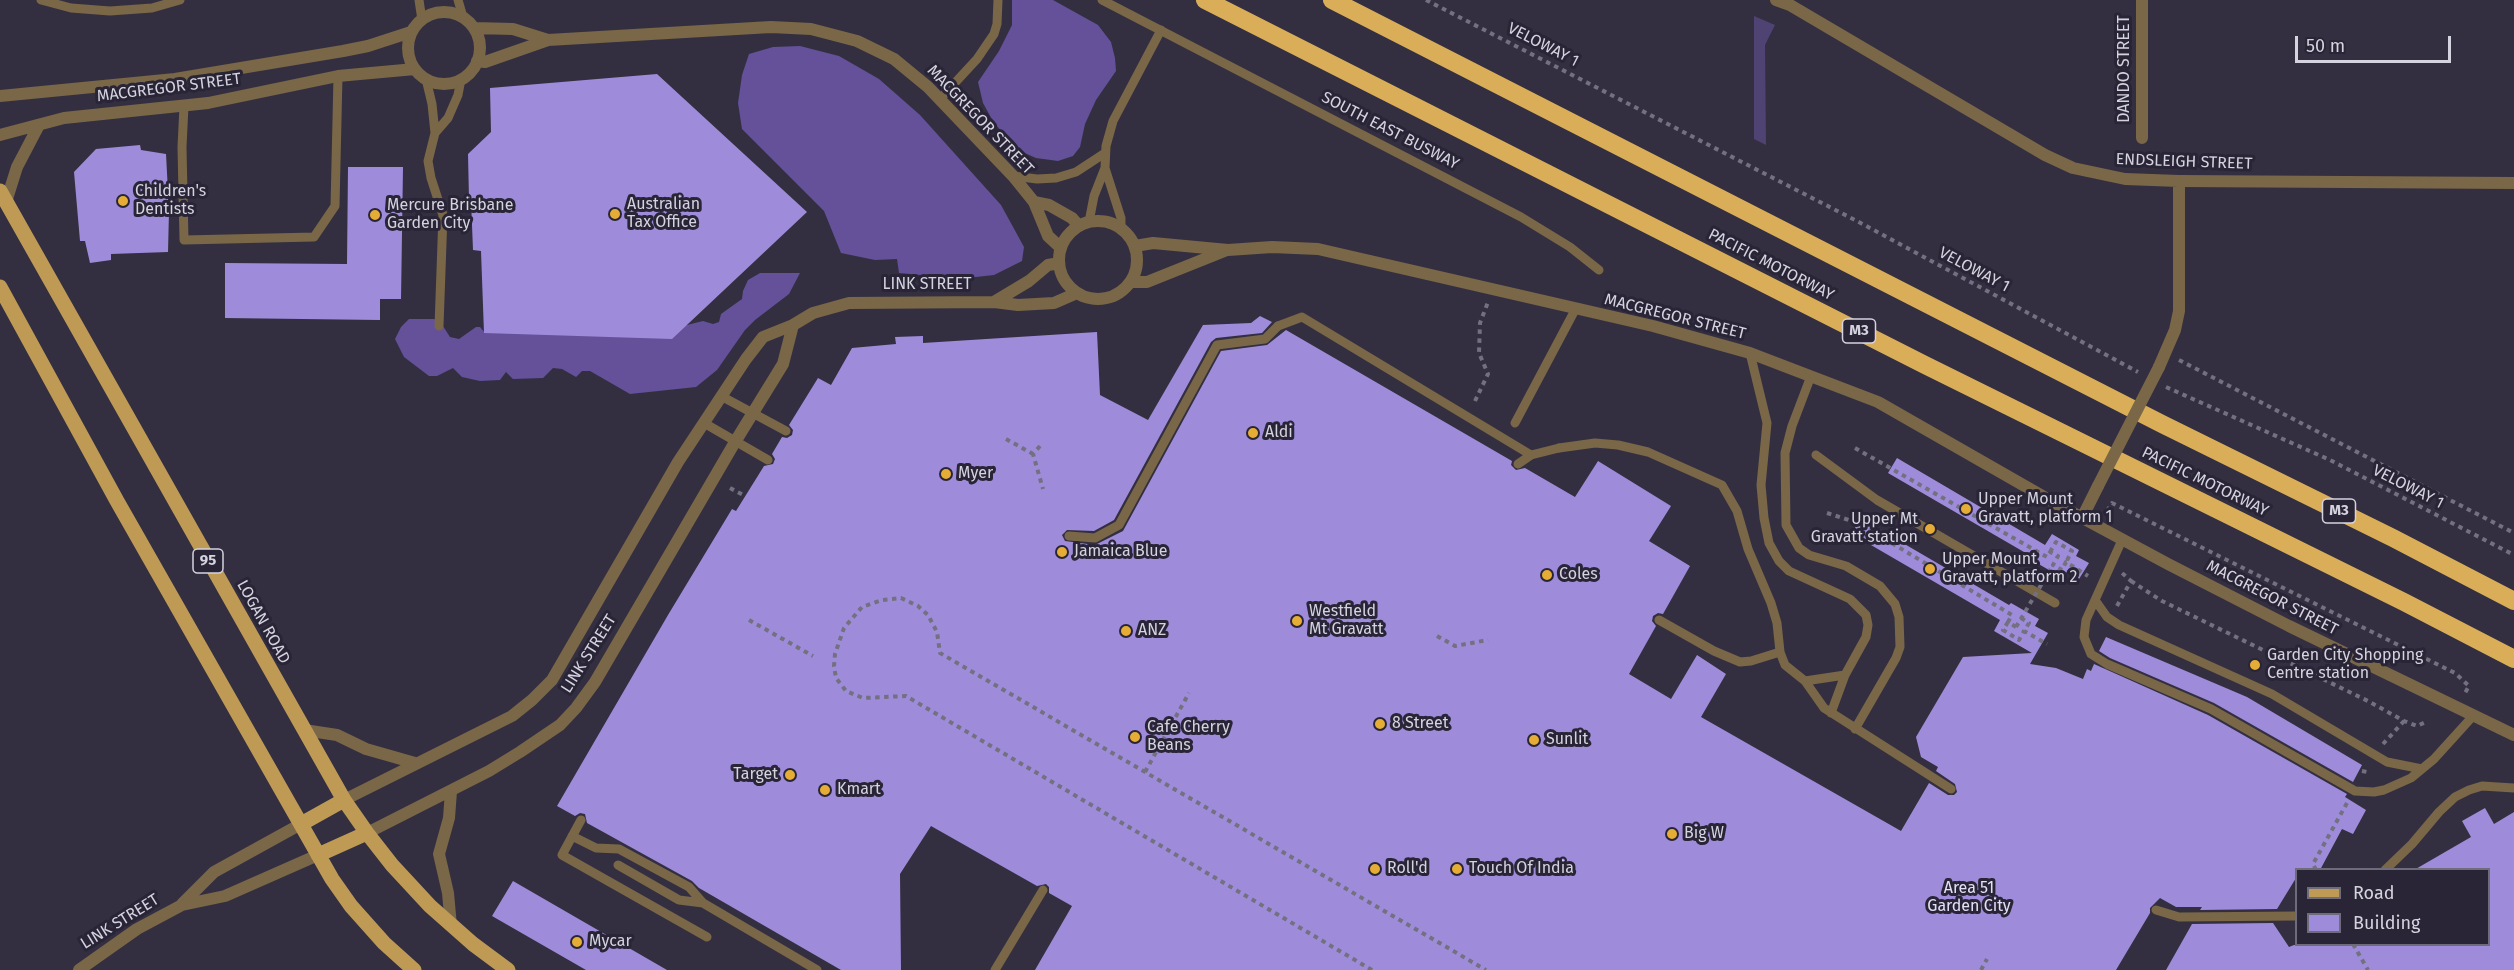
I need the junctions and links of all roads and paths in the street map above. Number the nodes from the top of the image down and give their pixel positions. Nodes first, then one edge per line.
1 (41, 0) edge
2 (180, 0) edge
3 (419, 0) edge
4 (458, 0) edge
5 (998, 0) edge
6 (1102, 0) edge
7 (1205, 0) edge
8 (1332, 0) edge
9 (1425, 0) edge
10 (1776, 0) edge
11 (2142, 0) edge
12 (463, 17) junction
13 (422, 20) junction
14 (474, 28) junction
15 (1161, 30) junction
16 (411, 32) junction
17 (548, 40) junction
18 (477, 61) junction
19 (415, 69) junction
20 (338, 76) junction
21 (426, 79) junction
22 (461, 79) junction
23 (0, 96) edge
24 (940, 99) junction
25 (184, 106) junction
26 (39, 125) junction
27 (435, 133) junction
28 (0, 135) edge
29 (2142, 138) dead end
30 (1105, 153) junction
31 (1105, 168) junction
32 (1013, 176) junction
33 (2179, 181) junction
34 (2514, 183) edge
35 (3, 197) edge
36 (1034, 202) junction
37 (1084, 224) junction
38 (1121, 228) junction
39 (1135, 246) junction
40 (1060, 248) junction
41 (1228, 250) junction
42 (1059, 263) junction
43 (1599, 270) dead end
44 (1131, 282) junction
45 (0, 287) edge
46 (1493, 290) junction
47 (1077, 293) junction
48 (994, 302) junction
49 (1575, 310) junction
50 (793, 325) junction
51 (439, 326) dead end
52 (1750, 353) junction
53 (2179, 360) dead end
54 (1811, 376) junction
55 (2146, 376) dead end
56 (2165, 386) dead end
57 (721, 396) junction
58 (1475, 401) dead end
59 (753, 413) junction
60 (704, 423) junction
61 (1515, 423) dead end
62 (786, 431) dead end
63 (1006, 439) dead end
64 (735, 442) junction
65 (1040, 446) dead end
66 (1856, 448) dead end
67 (1033, 454) junction
68 (1531, 454) junction
69 (1816, 455) dead end
70 (768, 460) dead end
71 (1518, 464) dead end
72 (730, 488) dead end
73 (1043, 489) dead end
74 (745, 496) dead end
75 (2107, 511) dead end
76 (1827, 513) dead end
77 (2082, 518) junction
78 (2514, 533) edge
79 (1069, 536) dead end
80 (2122, 540) junction
81 (2050, 552) junction
82 (2514, 555) edge
83 (2066, 562) junction
84 (2053, 565) junction
85 (2121, 572) dead end
86 (2088, 576) dead end
87 (2131, 581) junction
88 (2095, 600) junction
89 (2514, 601) edge
90 (2055, 603) dead end
91 (2115, 609) dead end
92 (2021, 618) junction
93 (749, 620) dead end
94 (1659, 620) dead end
95 (2008, 622) junction
96 (2024, 631) junction
97 (1437, 636) dead end
98 (1488, 640) dead end
99 (2047, 644) dead end
100 (1780, 652) junction
101 (813, 656) dead end
102 (2514, 659) edge
103 (1845, 675) junction
104 (1804, 681) junction
105 (1189, 693) dead end
106 (2465, 693) dead end
107 (1831, 713) junction
108 (2473, 717) junction
109 (2428, 721) dead end
110 (2404, 722) junction
111 (1855, 729) junction
112 (304, 730) junction
113 (2514, 735) edge
114 (2383, 744) dead end
115 (415, 763) junction
116 (2422, 769) junction
117 (2366, 770) dead end
118 (1145, 772) junction
119 (2362, 778) dead end
120 (2514, 788) edge
121 (1950, 789) dead end
122 (451, 791) junction
123 (344, 800) junction
124 (2349, 800) dead end
125 (581, 820) dead end
126 (301, 824) junction
127 (366, 833) junction
128 (572, 836) junction
129 (318, 855) junction
130 (618, 865) dead end
131 (2315, 868) edge
132 (2387, 868) edge
133 (1043, 890) dead end
134 (703, 903) junction
135 (182, 905) junction
136 (2156, 910) dead end
137 (2295, 916) edge
138 (451, 926) junction
139 (707, 937) dead end
140 (2354, 946) edge
141 (1987, 959) dead end
142 (79, 970) edge
143 (414, 970) edge
144 (508, 970) edge
145 (817, 970) edge
146 (995, 970) edge
147 (1372, 970) edge
148 (1486, 970) edge
149 (1981, 970) edge
150 (2368, 970) edge

1 - 2 lane
3 - 13 lane
4 - 12 lane
5 - 24 lane
6 - 15 lane, SOUTH EAST BUSWAY
7 - 102 highway, PACIFIC MOTORWAY / M3
8 - 89 highway, PACIFIC MOTORWAY / M3
9 - 55 path, VELOWAY 1
10 - 33 street, ENDSLEIGH STREET
11 - 29 street, DANDO STREET
12 - 13 street
12 - 14 street
13 - 16 street
14 - 17 street, MACGREGOR STREET
14 - 18 street
15 - 30 lane
15 - 43 lane, SOUTH EAST BUSWAY
16 - 19 street
16 - 23 street, MACGREGOR STREET
17 - 18 street, MACGREGOR STREET
17 - 24 street, MACGREGOR STREET
18 - 22 street
19 - 20 street, MACGREGOR STREET
19 - 21 street
20 - 25 street, MACGREGOR STREET
20 - 25 lane
21 - 22 street
21 - 27 lane
22 - 27 lane
24 - 32 street, MACGREGOR STREET
25 - 26 street, MACGREGOR STREET
26 - 28 street, MACGREGOR STREET
26 - 35 street
27 - 51 lane
30 - 31 lane
30 - 32 lane
31 - 37 lane
31 - 38 lane
32 - 36 street, MACGREGOR STREET
33 - 34 street, ENDSLEIGH STREET
33 - 77 street, bridge
35 - 112 main road, LOGAN ROAD / 95
36 - 37 street
36 - 40 street, MACGREGOR STREET
37 - 38 street
37 - 40 street
38 - 39 street
39 - 41 street, MACGREGOR STREET
39 - 44 street
40 - 42 street
41 - 44 street, MACGREGOR STREET
41 - 46 street, MACGREGOR STREET
42 - 47 street
42 - 48 street, LINK STREET
44 - 47 street
45 - 126 main road
46 - 49 street, MACGREGOR STREET
46 - 58 path
47 - 48 street, LINK STREET
48 - 50 street, LINK STREET
49 - 52 street, MACGREGOR STREET
49 - 61 lane
50 - 57 street, LINK STREET
50 - 59 street, LINK STREET
52 - 54 street, MACGREGOR STREET
52 - 103 lane
53 - 78 path
54 - 77 street, MACGREGOR STREET
54 - 111 lane
56 - 82 path, VELOWAY 1
57 - 59 lane
57 - 60 street, LINK STREET
59 - 62 lane
59 - 64 street, LINK STREET
60 - 64 lane
60 - 115 street, LINK STREET
63 - 67 path
64 - 70 lane
64 - 122 street, LINK STREET
65 - 67 path
66 - 81 path
67 - 73 path
68 - 71 lane
68 - 79 lane, bridge
68 - 100 lane, bridge
69 - 90 lane
72 - 74 path
75 - 106 path
76 - 95 path
77 - 80 street, MACGREGOR STREET
80 - 88 lane
80 - 108 street, MACGREGOR STREET
81 - 83 path
81 - 84 path
83 - 84 path
83 - 86 path
84 - 92 path, bridge
85 - 87 path
87 - 91 path
87 - 110 path
88 - 116 lane
88 - 116 lane
92 - 95 path, bridge
92 - 96 path
93 - 101 path
94 - 100 lane
95 - 96 path
96 - 99 path
97 - 98 path
100 - 104 lane
103 - 104 lane
103 - 107 lane
104 - 107 lane
105 - 118 path
107 - 111 lane
108 - 113 street, MACGREGOR STREET
108 - 116 lane
109 - 110 path
110 - 114 path
111 - 121 lane
112 - 115 street
112 - 123 main road, LOGAN ROAD / 95
115 - 123 street, LINK STREET
117 - 119 path
118 - 147 path, bridge
118 - 148 path, bridge
120 - 132 lane
122 - 127 street, LINK STREET
122 - 138 street
123 - 126 main road, LINK STREET
123 - 127 main road, LOGAN ROAD / 95
124 - 131 path
125 - 128 lane
126 - 129 main road
126 - 135 street, LINK STREET
127 - 129 main road, LINK STREET
127 - 138 main road, LOGAN ROAD / 95
128 - 134 lane
128 - 139 lane
129 - 135 street, LINK STREET
129 - 143 main road
130 - 134 lane
133 - 146 lane
134 - 145 lane
135 - 142 street, LINK STREET
136 - 137 lane
138 - 144 main road, LOGAN ROAD / 95
140 - 150 path
141 - 149 path

